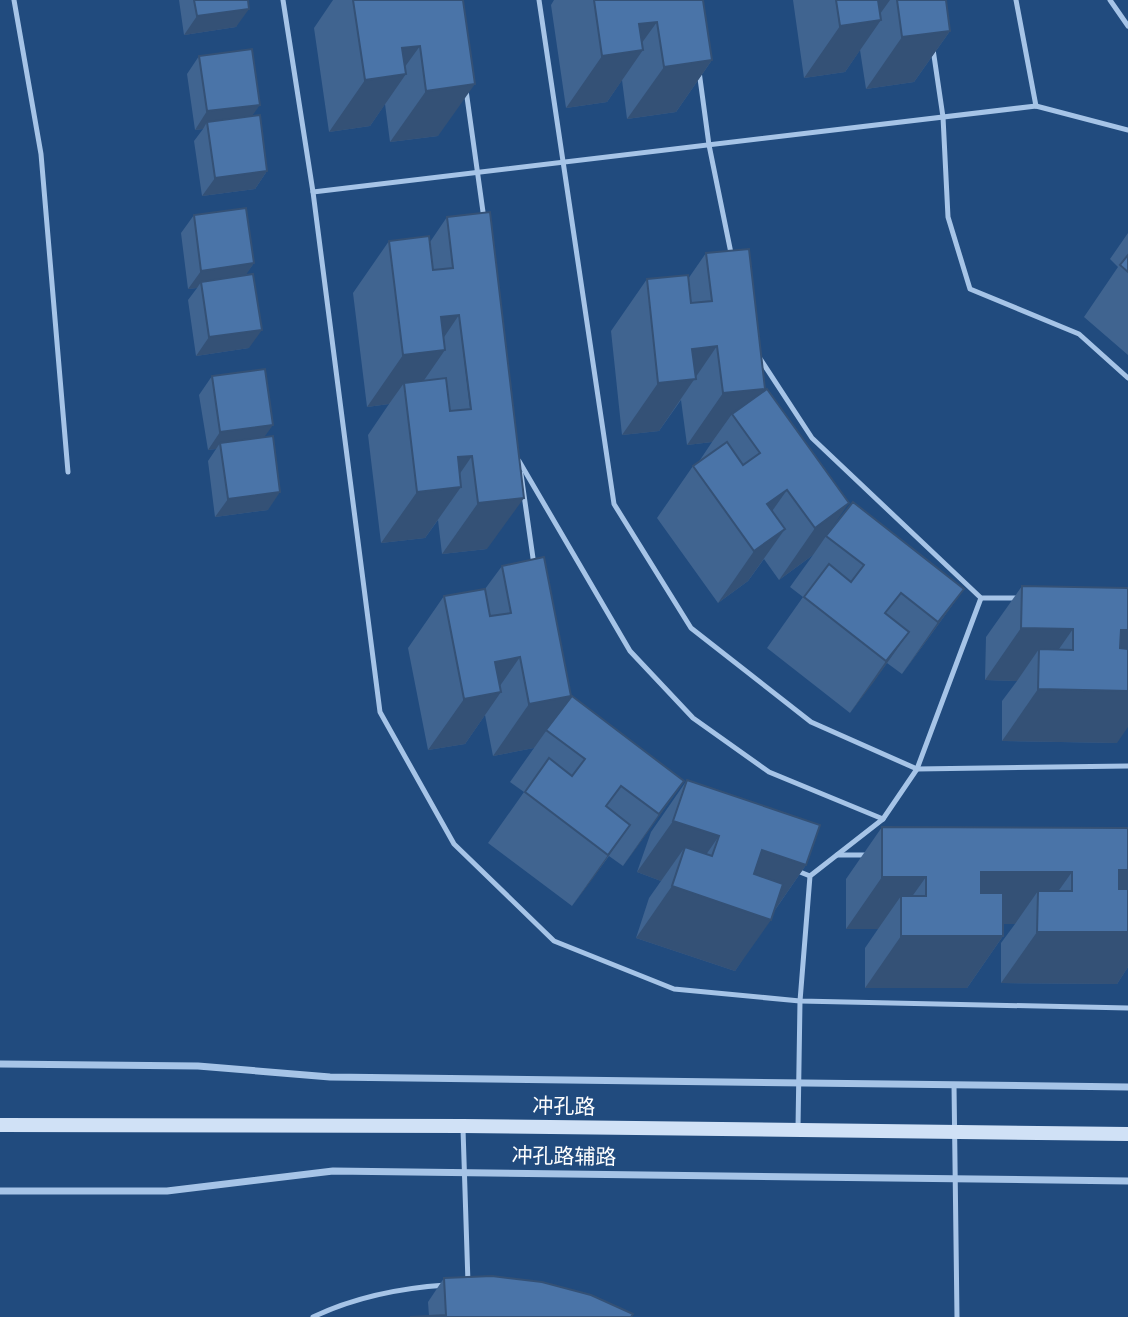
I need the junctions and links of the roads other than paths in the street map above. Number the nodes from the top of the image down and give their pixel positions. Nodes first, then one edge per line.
1 (15, 0) edge
2 (284, 0) edge
3 (539, 0) edge
4 (1016, 0) edge
5 (1110, 0) edge
6 (1128, 26) edge
7 (932, 39) edge
8 (698, 66) edge
9 (464, 79) edge
10 (1036, 106) junction
11 (943, 117) junction
12 (1128, 130) edge
13 (709, 145) junction
14 (563, 162) junction
15 (477, 172) junction
16 (313, 191) junction
17 (485, 227) edge
18 (732, 262) edge
19 (755, 351) edge
20 (1128, 377) edge
21 (517, 447) edge
22 (519, 461) junction
23 (68, 472) dead end
24 (536, 578) edge
25 (981, 598) junction
26 (1034, 598) edge
27 (1128, 766) edge
28 (916, 769) junction
29 (883, 819) junction
30 (836, 855) junction
31 (878, 855) dead end
32 (785, 866) edge
33 (810, 876) junction
34 (800, 1001) junction
35 (1128, 1008) edge
36 (0, 1064) edge
37 (799, 1083) junction
38 (954, 1085) junction
39 (1128, 1087) edge
40 (0, 1125) edge
41 (463, 1126) junction
42 (798, 1130) junction
43 (953, 1132) junction
44 (1128, 1134) edge
45 (464, 1172) junction
46 (954, 1178) junction
47 (1128, 1181) edge
48 (0, 1191) edge
49 (468, 1284) junction
50 (481, 1285) edge
51 (313, 1317) edge
52 (957, 1317) edge

1 - 23 lane
2 - 16 lane
3 - 14 lane
4 - 10 lane
5 - 6 lane
7 - 11 lane
8 - 13 lane
9 - 15 lane
10 - 11 lane
10 - 12 lane
11 - 13 lane
11 - 20 lane
13 - 14 lane
13 - 18 lane
14 - 15 lane
14 - 28 lane
15 - 16 lane
15 - 17 lane
16 - 34 lane
19 - 25 lane
21 - 22 lane
22 - 24 lane
22 - 29 lane
25 - 26 lane
25 - 28 lane
27 - 28 lane
28 - 29 lane
29 - 30 lane
30 - 31 lane
30 - 33 lane
32 - 33 lane
33 - 34 lane
34 - 35 lane
34 - 37 lane
36 - 37 street
37 - 38 street
37 - 42 lane
38 - 39 street
38 - 43 lane
40 - 41 main road, 冲孔路
41 - 42 main road, 冲孔路
41 - 45 lane
42 - 43 main road, 冲孔路
43 - 44 main road, 冲孔路
43 - 46 lane
45 - 46 street, 冲孔路辅路
45 - 48 street, 冲孔路辅路
45 - 49 lane
46 - 47 street, 冲孔路辅路
46 - 52 lane
49 - 50 lane
49 - 51 lane

